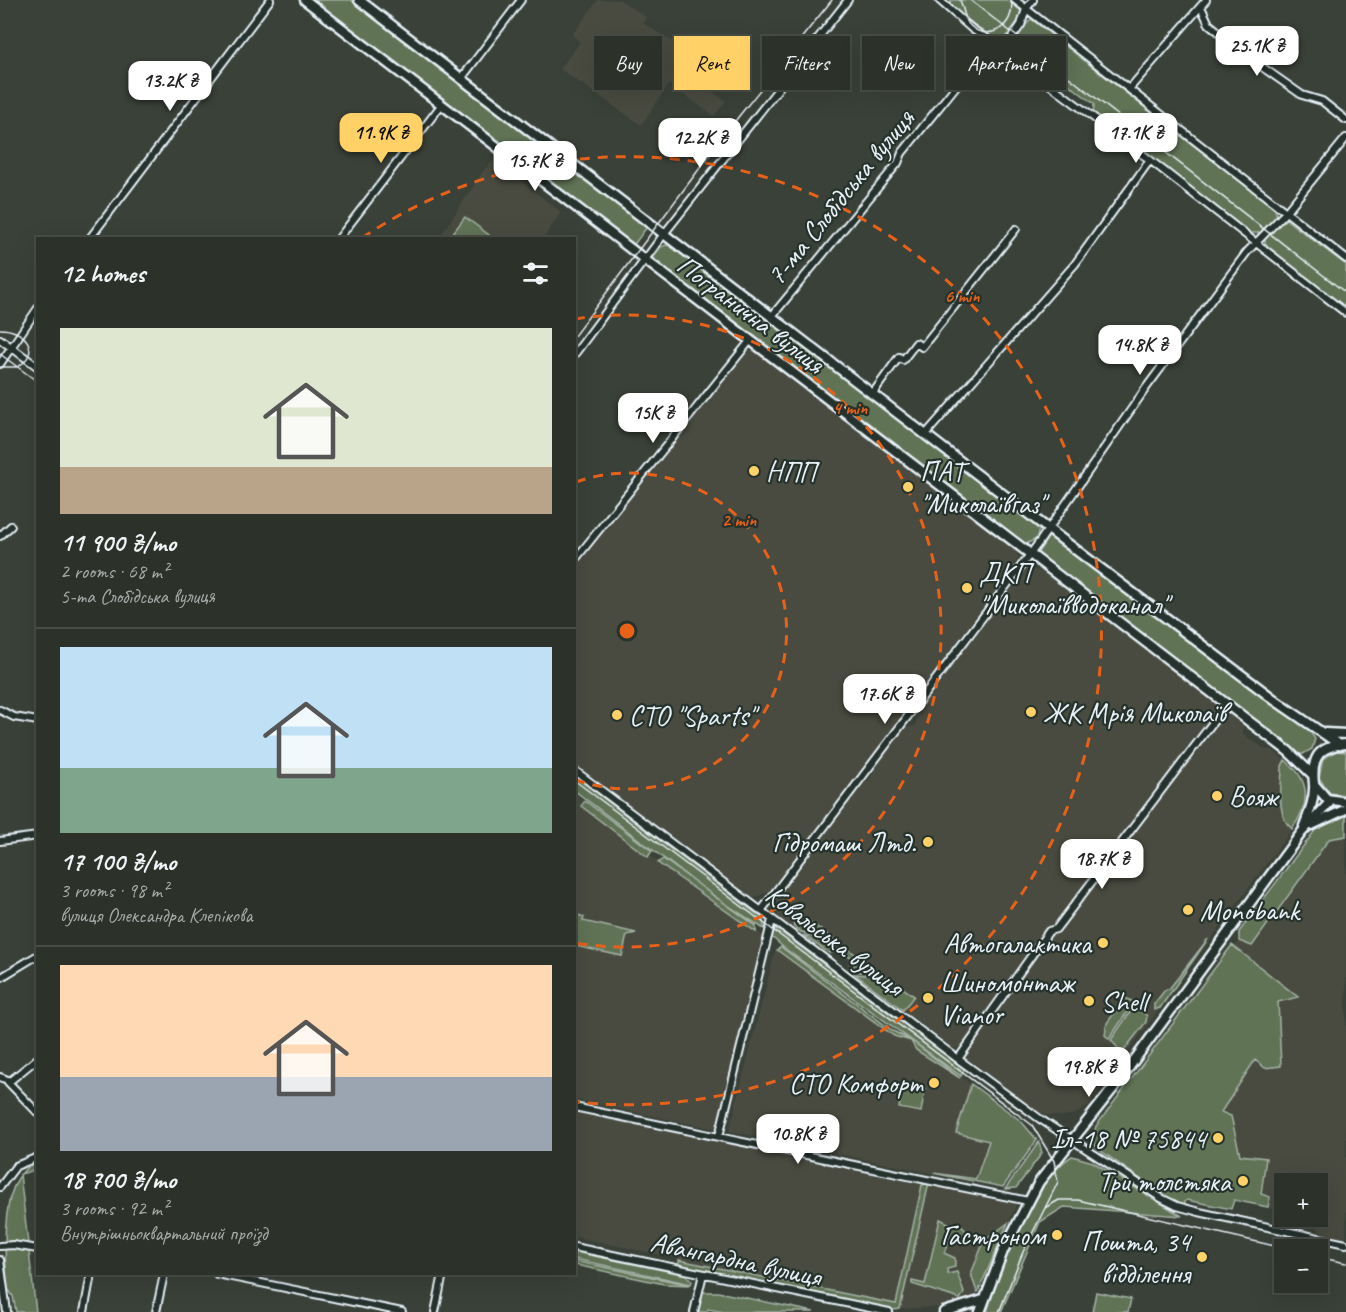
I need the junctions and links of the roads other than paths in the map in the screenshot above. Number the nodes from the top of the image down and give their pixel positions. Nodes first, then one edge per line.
1 (270, 0) edge
2 (305, 0) edge
3 (359, 0) edge
4 (521, 0) edge
5 (848, 0) edge
6 (939, 0) edge
7 (1015, 0) edge
8 (1033, 0) edge
9 (1206, 0) edge
10 (1201, 7) junction
11 (1026, 9) junction
12 (983, 36) edge
13 (1012, 36) edge
14 (461, 79) junction
15 (1130, 88) junction
16 (953, 90) edge
17 (1057, 90) edge
18 (442, 104) junction
19 (1346, 120) edge
20 (1346, 138) edge
21 (1150, 160) junction
22 (1286, 212) junction
23 (1016, 229) dead end
24 (664, 234) junction
25 (91, 237) edge
26 (340, 237) edge
27 (1256, 244) junction
28 (1346, 259) edge
29 (644, 260) junction
30 (36, 311) edge
31 (1346, 313) edge
32 (772, 316) junction
33 (0, 339) edge
34 (749, 342) junction
35 (11, 347) junction
36 (576, 352) edge
37 (0, 364) edge
38 (36, 366) edge
39 (873, 393) junction
40 (926, 435) junction
41 (11, 526) dead end
42 (1047, 528) junction
43 (0, 536) edge
44 (1029, 555) junction
45 (576, 558) edge
46 (1226, 705) junction
47 (0, 710) edge
48 (36, 721) edge
49 (1319, 732) junction
50 (1346, 734) edge
51 (1344, 745) edge
52 (576, 772) edge
53 (1312, 774) junction
54 (1314, 784) junction
55 (1331, 801) junction
56 (1345, 804) edge
57 (1302, 832) junction
58 (36, 836) edge
59 (0, 841) edge
60 (761, 911) junction
61 (772, 920) junction
62 (36, 956) edge
63 (0, 978) edge
64 (958, 1059) junction
65 (36, 1060) edge
66 (0, 1077) edge
67 (8, 1082) junction
68 (576, 1107) edge
69 (36, 1111) edge
70 (719, 1136) junction
71 (1072, 1139) junction
72 (36, 1158) edge
73 (3, 1174) edge
74 (0, 1187) edge
75 (1028, 1201) junction
76 (1346, 1244) edge
77 (0, 1246) edge
78 (576, 1247) edge
79 (36, 1249) edge
80 (0, 1260) edge
81 (703, 1274) junction
82 (91, 1275) edge
83 (164, 1275) edge
84 (222, 1275) edge
85 (443, 1275) edge
86 (984, 1300) junction
87 (7, 1312) edge
88 (84, 1312) edge
89 (156, 1312) edge
90 (402, 1312) edge
91 (435, 1312) edge
92 (694, 1312) edge
93 (889, 1312) edge
94 (944, 1312) edge
95 (980, 1312) edge

1 - 25 street
2 - 18 main road, Погранична вулиця
3 - 14 main road, Погранична вулиця
4 - 14 street
5 - 24 street
6 - 12 street
7 - 11 street
8 - 11 street, 7-ма Слобідська вулиця
9 - 10 street
10 - 15 street
10 - 19 street
11 - 13 street, 7-ма Слобідська вулиця
11 - 15 street
14 - 24 main road, Погранична вулиця
15 - 22 street
16 - 32 street, 7-ма Слобідська вулиця
17 - 21 street
18 - 26 street
18 - 29 main road, Погранична вулиця
20 - 22 street
21 - 27 street
21 - 40 street
22 - 27 street
22 - 28 street
23 - 39 street
24 - 29 street
24 - 32 main road, Погранична вулиця
27 - 31 street
27 - 42 street
29 - 34 main road, Погранична вулиця
29 - 36 street
30 - 35 street
32 - 39 main road, Погранична вулиця
33 - 35 street
34 - 44 main road, Погранична вулиця
34 - 45 street
35 - 37 street
35 - 38 street
39 - 40 main road, Погранична вулиця
40 - 42 main road, Погранична вулиця
41 - 43 street
42 - 44 street
42 - 49 main road, Погранична вулиця
44 - 46 main road, Погранична вулиця
44 - 60 street
46 - 53 main road, Погранична вулиця
46 - 64 street
47 - 48 street
49 - 50 main road
49 - 51 main road, Погранична вулиця
51 - 53 main road
52 - 60 street, Ковальська вулиця
53 - 54 main road
54 - 55 main road
54 - 57 main road
55 - 56 main road
55 - 57 main road
56 - 57 main road
57 - 71 main road
58 - 59 street
60 - 61 street, Ковальська вулиця
61 - 64 street, Ковальська вулиця
61 - 70 street
62 - 63 street
64 - 71 street, Ковальська вулиця
65 - 67 street
66 - 67 street
67 - 69 street
68 - 70 street
70 - 75 street
71 - 75 main road
71 - 76 street, Ковальська вулиця
72 - 73 street
73 - 74 street
75 - 86 main road
77 - 79 street
78 - 81 street, Авангардна вулиця
80 - 87 street
81 - 92 street
81 - 93 street, Авангардна вулиця
82 - 88 street
83 - 89 street
84 - 90 street
85 - 91 street
86 - 94 main road
86 - 95 main road

